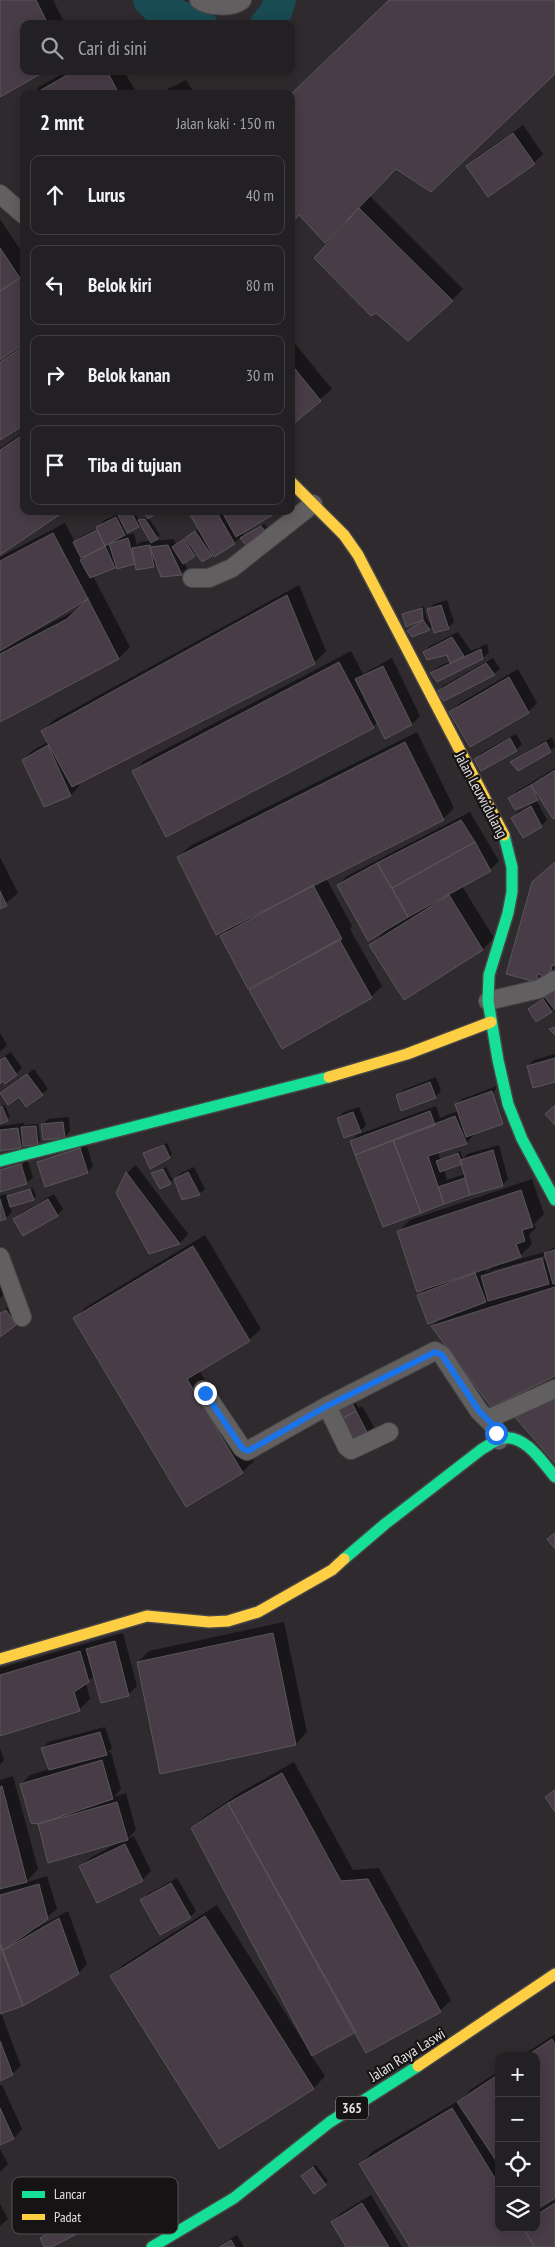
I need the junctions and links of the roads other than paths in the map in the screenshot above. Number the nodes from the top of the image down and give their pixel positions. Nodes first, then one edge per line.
1 (199, 0) edge
2 (242, 0) edge
3 (0, 194) edge
4 (20, 211) edge
5 (295, 486) edge
6 (313, 504) junction
7 (192, 578) dead end
8 (555, 980) edge
9 (488, 1001) junction
10 (492, 1022) junction
11 (0, 1161) edge
12 (554, 1198) edge
13 (0, 1257) edge
14 (22, 1317) dead end
15 (555, 1389) edge
16 (203, 1390) dead end
17 (327, 1406) junction
18 (494, 1429) junction
19 (390, 1432) dead end
20 (555, 1477) edge
21 (0, 1658) edge
22 (555, 1974) edge
23 (178, 2231) edge
24 (174, 2234) edge
25 (152, 2247) edge

1 - 2 street
3 - 4 street
5 - 6 street, Jalan Leuwidulang
6 - 7 street
6 - 9 street, Jalan Leuwidulang
8 - 9 street
9 - 10 street, Jalan Leuwidulang
10 - 11 street
10 - 12 street, Jalan Leuwidulang
13 - 14 street
15 - 18 street
16 - 17 street
17 - 18 street
17 - 19 street
18 - 20 street
18 - 21 street
22 - 23 street, Jalan Raya Laswi / 365
24 - 25 street, Jalan Raya Laswi / 365

